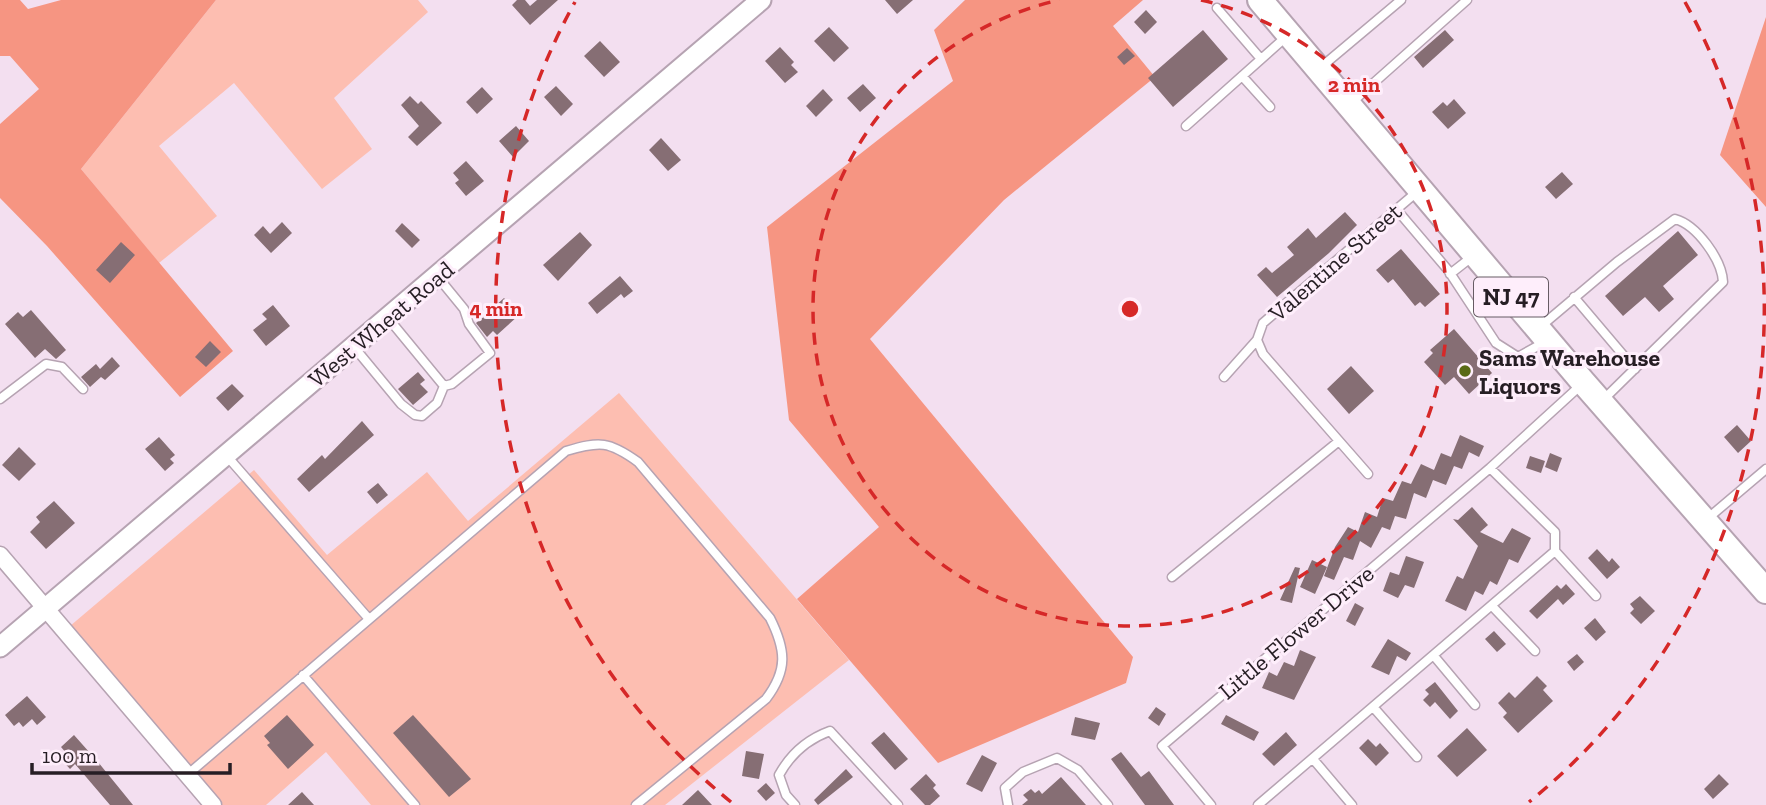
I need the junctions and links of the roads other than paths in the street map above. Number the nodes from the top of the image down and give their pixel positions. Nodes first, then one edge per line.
1 (761, 0) edge
2 (1260, 0) edge
3 (1401, 0) edge
4 (1467, 0) edge
5 (1217, 9) dead end
6 (1289, 34) junction
7 (1261, 59) junction
8 (1318, 70) junction
9 (1242, 76) junction
10 (1348, 106) junction
11 (1270, 107) dead end
12 (1186, 126) dead end
13 (1420, 190) junction
14 (1397, 209) junction
15 (1475, 255) junction
16 (1450, 274) junction
17 (437, 276) junction
18 (1574, 298) junction
19 (388, 318) junction
20 (1543, 335) junction
21 (1258, 340) junction
22 (354, 347) junction
23 (1635, 369) junction
24 (1224, 377) dead end
25 (1583, 382) junction
26 (444, 386) junction
27 (83, 389) dead end
28 (0, 399) edge
29 (1601, 402) junction
30 (1339, 441) junction
31 (226, 455) junction
32 (1490, 468) junction
33 (1766, 468) edge
34 (1368, 474) dead end
35 (1705, 520) junction
36 (1555, 551) junction
37 (0, 555) edge
38 (1172, 577) dead end
39 (1763, 581) edge
40 (1596, 596) dead end
41 (1492, 606) junction
42 (46, 608) junction
43 (369, 619) junction
44 (0, 647) edge
45 (1535, 651) dead end
46 (1434, 656) junction
47 (303, 675) junction
48 (1475, 705) dead end
49 (1374, 708) junction
50 (1417, 757) dead end
51 (1313, 759) junction
52 (187, 775) junction
53 (213, 805) edge
54 (415, 805) edge
55 (636, 805) edge
56 (795, 805) edge
57 (898, 805) edge
58 (1008, 805) edge
59 (1108, 805) edge
60 (1211, 805) edge
61 (1258, 805) edge
62 (1352, 805) edge

1 - 17 street, West Wheat Road
2 - 6 main road, NJ 47
3 - 8 lane
4 - 10 lane
5 - 7 lane
6 - 7 lane
6 - 8 main road, NJ 47
7 - 9 lane
8 - 10 main road, NJ 47
9 - 11 lane
9 - 12 lane
10 - 13 main road, NJ 47
13 - 14 lane, Valentine Street
13 - 15 main road, NJ 47
14 - 16 lane
14 - 21 lane, Valentine Street
15 - 16 lane
15 - 20 main road, NJ 47
16 - 20 lane
17 - 19 street, West Wheat Road
17 - 26 lane
18 - 20 lane
18 - 23 lane
18 - 23 lane
19 - 22 street, West Wheat Road
19 - 26 lane
20 - 25 main road, NJ 47
21 - 24 lane, Valentine Street
21 - 30 lane, Valentine Street
22 - 26 lane
22 - 31 street, West Wheat Road
23 - 29 lane
25 - 29 main road, NJ 47
25 - 32 lane, Little Flower Drive
27 - 28 lane
29 - 35 main road, NJ 47
30 - 34 lane, Valentine Street
30 - 38 lane
31 - 42 street, West Wheat Road
31 - 43 lane
32 - 36 lane
32 - 60 lane, Little Flower Drive
33 - 35 lane
35 - 39 main road, NJ 47
36 - 40 lane
36 - 41 lane
37 - 42 street
41 - 45 lane
41 - 46 lane
42 - 44 street, West Wheat Road
42 - 52 street
43 - 47 lane
43 - 55 lane
46 - 48 lane
46 - 49 lane
47 - 52 lane
47 - 54 lane
49 - 50 lane
49 - 51 lane
51 - 61 lane
51 - 62 lane
52 - 53 street
56 - 57 lane
58 - 59 lane

